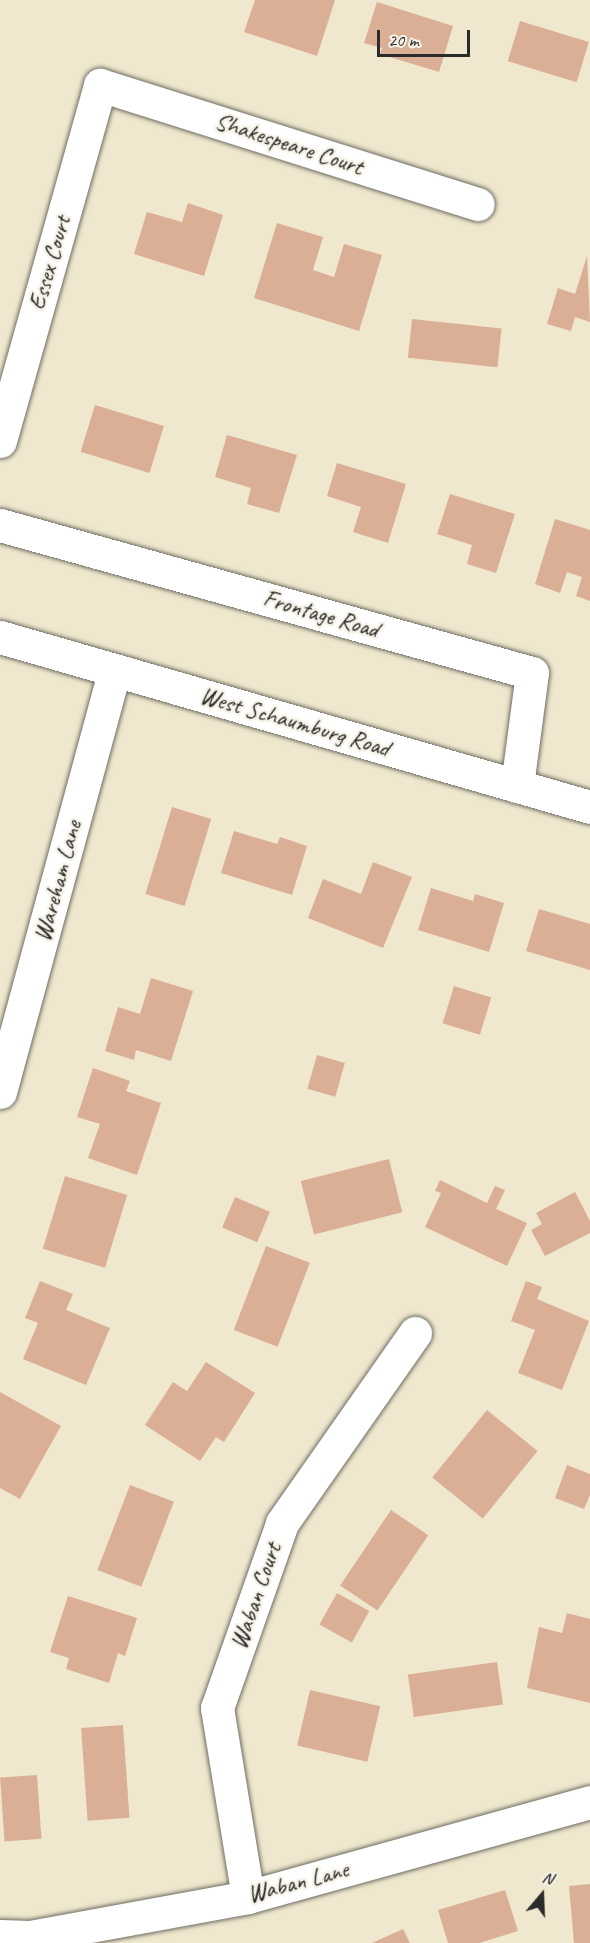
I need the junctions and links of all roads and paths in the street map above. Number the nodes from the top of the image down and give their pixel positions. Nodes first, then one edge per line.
1 (100, 85) joint
2 (478, 204) dead end
3 (0, 441) edge
4 (0, 525) edge
5 (0, 637) edge
6 (116, 670) junction
7 (517, 786) junction
8 (590, 807) edge
9 (0, 1092) edge
10 (416, 1333) dead end
11 (590, 1802) edge
12 (248, 1897) junction
13 (0, 1936) edge

1 - 2 street, Shakespeare Court
1 - 3 street, Essex Court
4 - 7 street, Frontage Road
5 - 6 street, West Schaumburg Road
6 - 7 street, West Schaumburg Road
6 - 9 street, Wareham Lane
7 - 8 street, West Schaumburg Road
10 - 12 street, Waban Court
11 - 12 street, Waban Lane
12 - 13 street, Waban Lane

